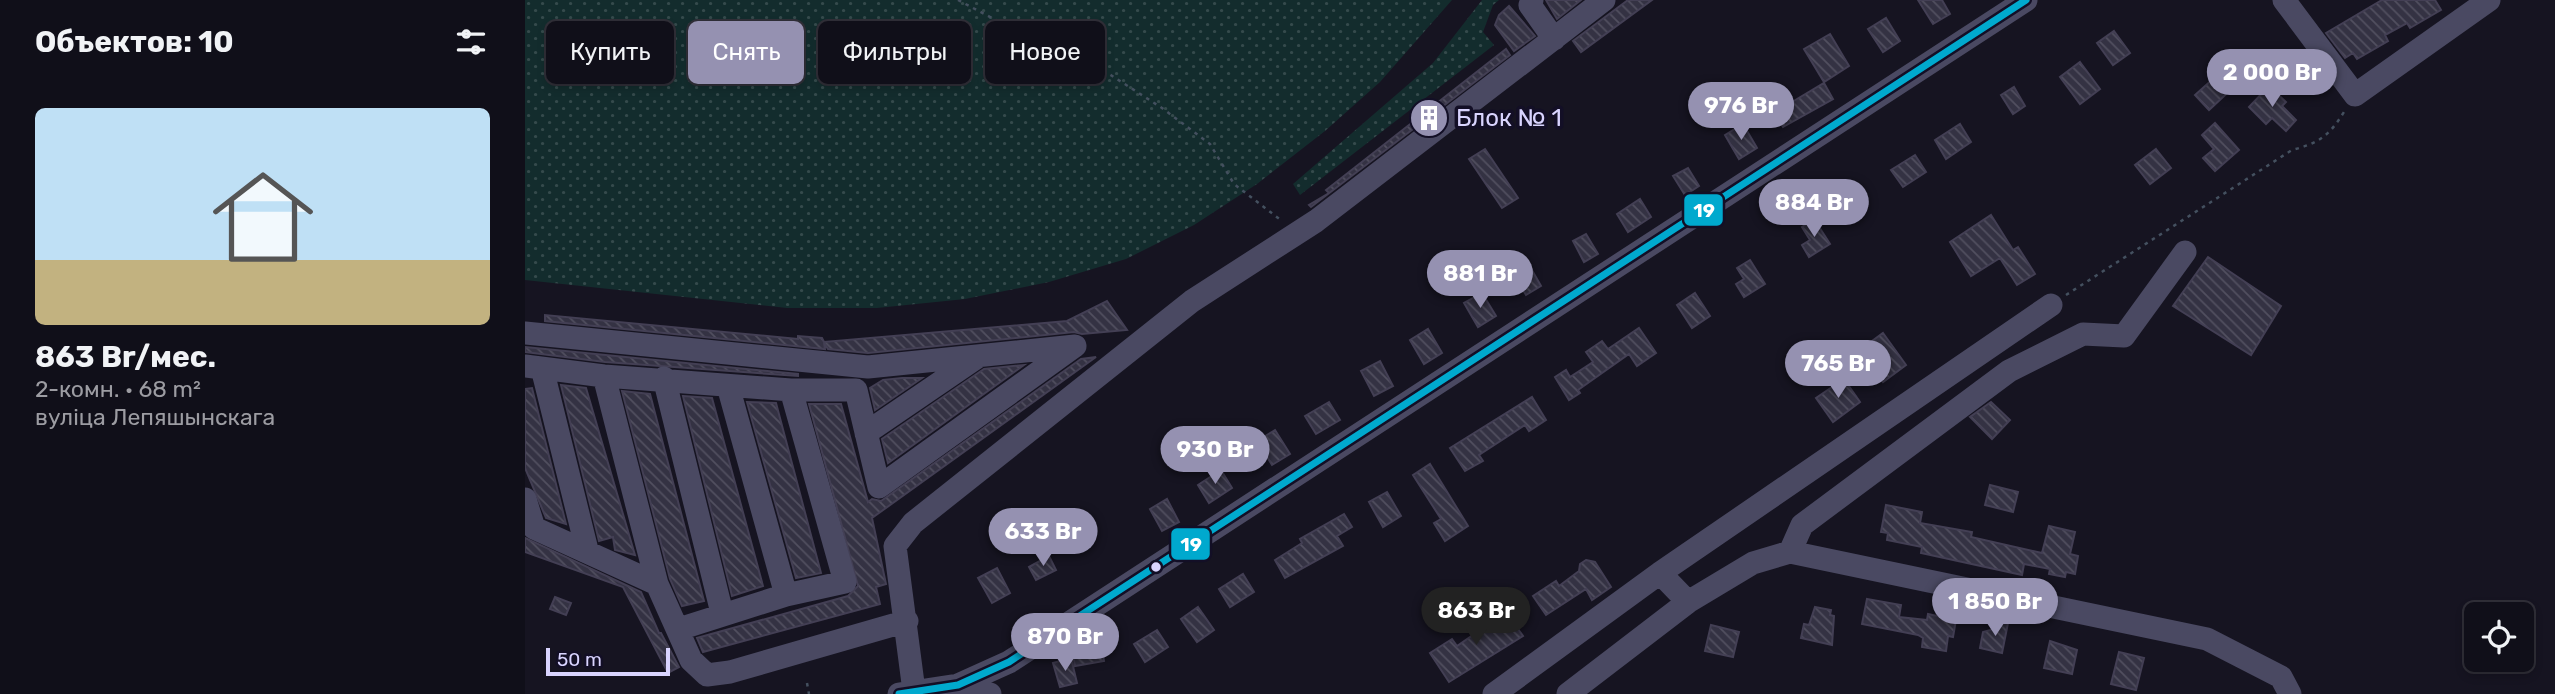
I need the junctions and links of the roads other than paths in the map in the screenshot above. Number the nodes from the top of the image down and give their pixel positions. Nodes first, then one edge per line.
1 (1532, 0) edge
2 (1604, 0) edge
3 (2026, 0) edge
4 (2284, 0) edge
5 (2489, 0) edge
6 (1554, 39) junction
7 (2185, 252) dead end
8 (2051, 305) road end
9 (525, 333) edge
10 (1989, 346) junction
11 (979, 356) junction
12 (533, 367) edge
13 (868, 367) junction
14 (2009, 371) junction
15 (604, 376) junction
16 (664, 378) junction
17 (728, 386) junction
18 (791, 390) junction
19 (856, 390) junction
20 (866, 433) junction
21 (525, 499) edge
22 (587, 550) junction
23 (1790, 552) junction
24 (1660, 573) junction
25 (657, 584) junction
26 (786, 595) junction
27 (1688, 602) junction
28 (722, 613) junction
29 (907, 621) junction
30 (679, 629) junction
31 (958, 685) junction
32 (907, 693) edge
33 (990, 694) edge
34 (1494, 694) edge
35 (1568, 694) edge
36 (2290, 694) edge

1 - 6 street
2 - 6 street
3 - 31 street
4 - 5 street
6 - 29 street
7 - 14 street
8 - 10 street
9 - 13 street
10 - 14 street
10 - 24 street
11 - 13 street
11 - 20 street
11 - 20 street
12 - 15 street
12 - 22 street
13 - 19 street
14 - 23 street
15 - 16 street
15 - 25 street
16 - 17 street
16 - 28 street
17 - 18 street
17 - 26 street
18 - 19 street
18 - 26 street
19 - 20 street
21 - 22 street
22 - 25 street
23 - 27 street
23 - 36 street
24 - 27 street
24 - 34 street
25 - 30 street
26 - 28 street
27 - 35 street
28 - 30 street
29 - 30 street
29 - 32 street
31 - 32 street
31 - 33 street

